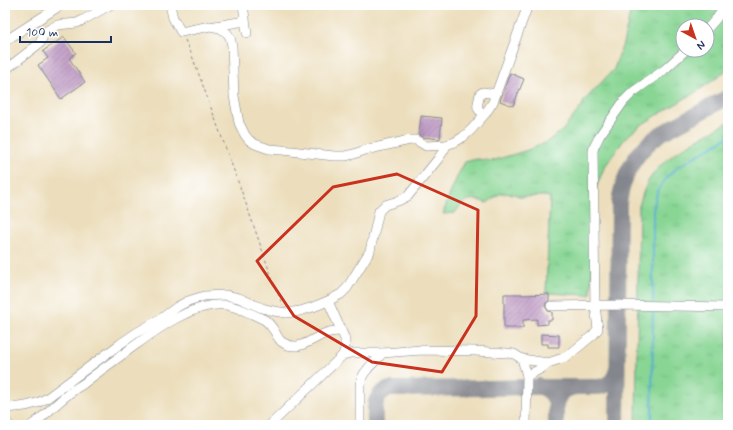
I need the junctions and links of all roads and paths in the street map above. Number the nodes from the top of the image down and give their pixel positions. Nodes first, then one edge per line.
1 (61, 5) edge
2 (110, 5) edge
3 (170, 5) edge
4 (243, 5) edge
5 (528, 5) edge
6 (726, 5) edge
7 (715, 20) edge
8 (245, 21) junction
9 (215, 26) junction
10 (181, 32) junction
11 (248, 33) dead end
12 (5, 41) edge
13 (677, 58) edge
14 (5, 70) edge
15 (496, 94) junction
16 (486, 114) junction
17 (446, 145) junction
18 (328, 301) junction
19 (551, 306) dead end
20 (595, 306) junction
21 (728, 307) edge
22 (286, 313) junction
23 (341, 331) junction
24 (382, 353) junction
25 (343, 355) junction
26 (522, 359) junction
27 (548, 363) junction
28 (527, 376) junction
29 (5, 408) edge
30 (5, 421) edge
31 (9, 425) edge
32 (32, 425) edge
33 (270, 425) edge
34 (360, 425) edge
35 (526, 425) edge

1 - 12 street
2 - 14 street
3 - 10 street
4 - 8 street
5 - 15 street
6 - 7 street
8 - 9 street
8 - 11 street
9 - 10 street
9 - 17 street
10 - 22 path
13 - 20 street
15 - 16 street
15 - 16 street
16 - 17 street
17 - 18 street
18 - 22 street
18 - 23 street
19 - 20 street
20 - 21 street
20 - 27 street
22 - 29 street
23 - 25 street
23 - 32 street
24 - 25 street
24 - 26 street
24 - 34 street
25 - 33 street
26 - 27 street
26 - 28 street
27 - 28 street
28 - 35 street
30 - 31 street

